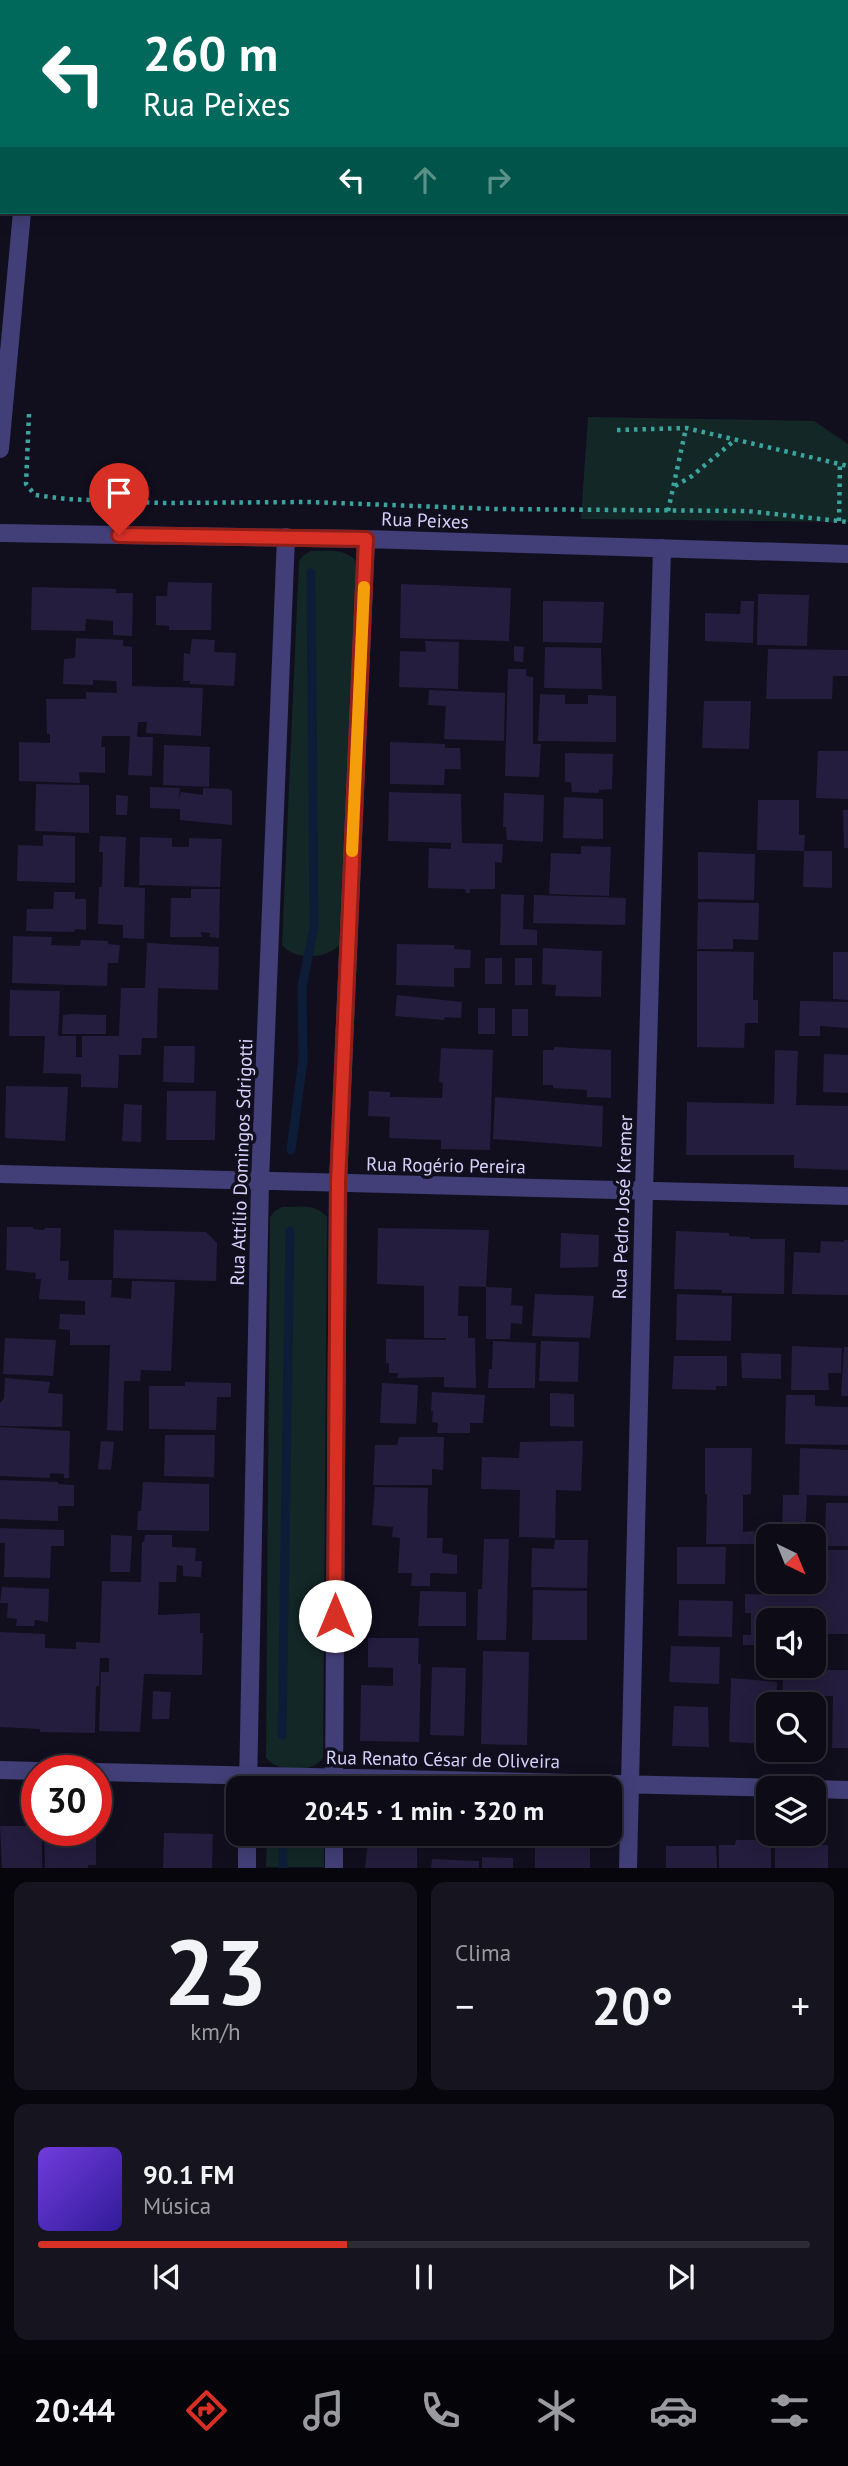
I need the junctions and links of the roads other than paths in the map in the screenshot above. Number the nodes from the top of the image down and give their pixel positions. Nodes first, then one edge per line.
1 (22, 214) edge
2 (0, 449) edge
3 (0, 533) edge
4 (286, 537) junction
5 (366, 539) junction
6 (662, 548) junction
7 (848, 554) edge
8 (0, 1174) edge
9 (260, 1181) junction
10 (338, 1183) junction
11 (644, 1191) junction
12 (848, 1196) edge
13 (0, 1770) edge
14 (21, 1771) edge
15 (112, 1773) edge
16 (248, 1776) edge
17 (334, 1776) edge
18 (226, 1781) edge
19 (622, 1785) edge
20 (629, 1785) junction
21 (756, 1787) edge
22 (826, 1789) edge
23 (848, 1790) edge
24 (247, 1846) edge
25 (334, 1846) edge
26 (247, 1867) edge
27 (334, 1867) edge
28 (628, 1867) edge

1 - 2 street
3 - 4 street, Rua Peixes
4 - 5 street, Rua Peixes
4 - 9 street, Rua Attílio Domingos Sdrigotti
5 - 6 street, Rua Peixes
5 - 10 street
6 - 7 street, Rua Peixes
6 - 11 street, Rua Pedro José Kremer
8 - 9 street, Rua Rogério Pereira
9 - 10 street, Rua Rogério Pereira
9 - 16 street, Rua Attílio Domingos Sdrigotti
10 - 11 street, Rua Rogério Pereira
10 - 17 street
11 - 12 street, Rua Rogério Pereira
11 - 20 street, Rua Pedro José Kremer
13 - 14 street
15 - 18 street, Rua Renato César de Oliveira
19 - 20 street, Rua Renato César de Oliveira
20 - 21 street, Rua Renato César de Oliveira
20 - 28 street, Rua Pedro José Kremer
22 - 23 street
24 - 26 street
25 - 27 street

